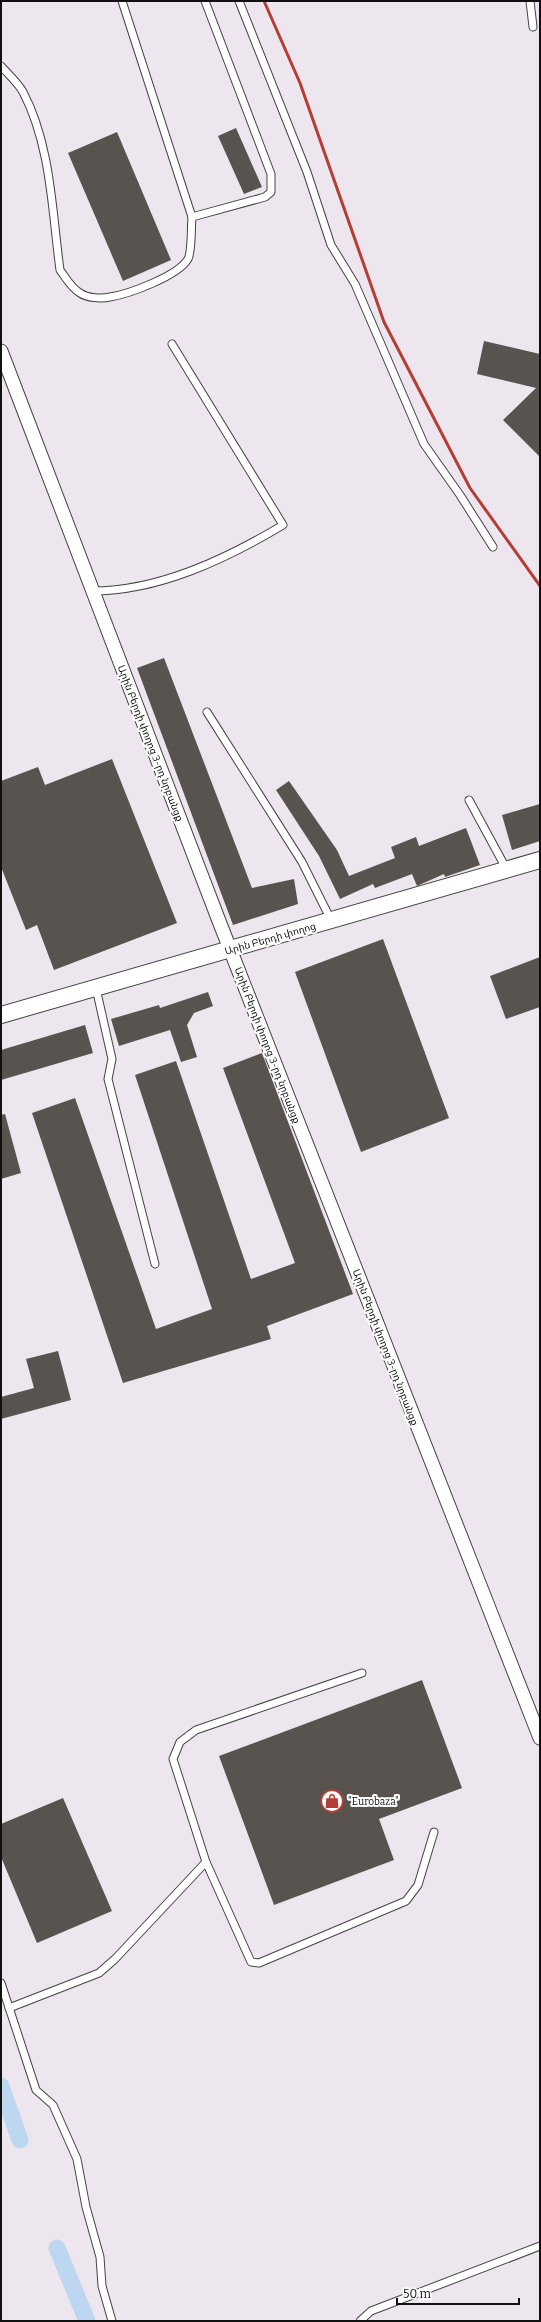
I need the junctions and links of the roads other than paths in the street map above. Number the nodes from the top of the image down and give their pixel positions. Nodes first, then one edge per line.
1 (122, 1) edge
2 (205, 1) edge
3 (239, 1) edge
4 (530, 1) edge
5 (533, 27) dead end
6 (1, 66) edge
7 (192, 217) junction
8 (172, 344) dead end
9 (1, 351) edge
10 (493, 547) dead end
11 (92, 590) junction
12 (207, 712) dead end
13 (469, 800) dead end
14 (540, 860) edge
15 (507, 870) junction
16 (331, 920) junction
17 (230, 949) junction
18 (96, 988) junction
19 (1, 1015) edge
20 (155, 1264) dead end
21 (362, 1673) dead end
22 (540, 1738) edge
23 (434, 1832) dead end
24 (206, 1862) junction
25 (1, 1983) edge
26 (9, 2008) junction
27 (540, 2246) edge
28 (112, 2321) edge
29 (360, 2321) edge

1 - 7 lane
2 - 7 lane
3 - 10 lane
4 - 5 lane
6 - 7 lane
8 - 11 lane
9 - 11 street, Արին Բերդի փողոց 3-րդ նրբանցք
11 - 17 street, Արին Բերդի փողոց 3-րդ նրբանցք
12 - 16 lane
13 - 15 lane
14 - 15 street, Արին Բերդի փողոց
15 - 16 street, Արին Բերդի փողոց
16 - 17 street, Արին Բերդի փողոց
17 - 18 street, Արին Բերդի փողոց
17 - 22 street, Արին Բերդի փողոց 3-րդ նրբանցք
18 - 19 street, Արին Բերդի փողոց
18 - 20 lane
21 - 24 lane
23 - 24 lane
24 - 26 lane
25 - 26 lane
26 - 28 lane
27 - 29 lane

